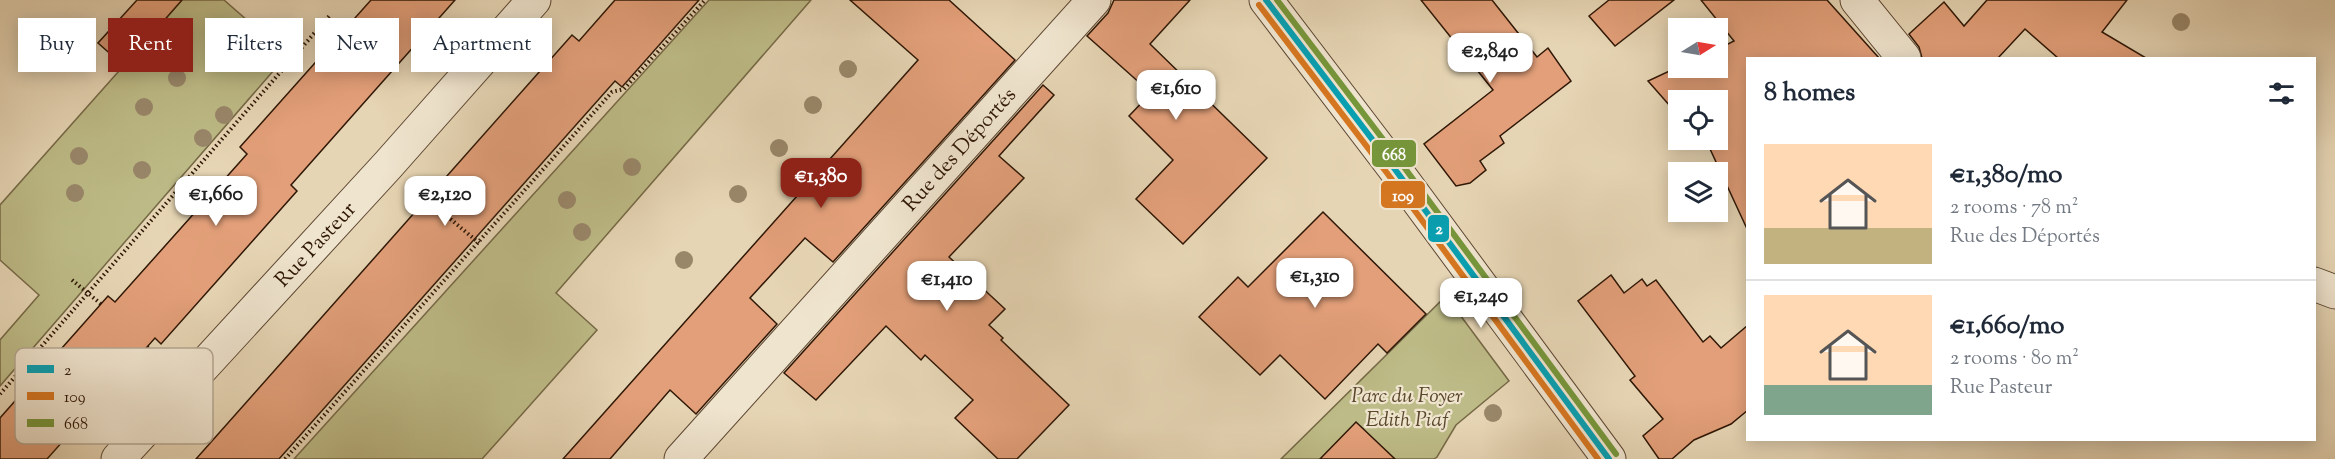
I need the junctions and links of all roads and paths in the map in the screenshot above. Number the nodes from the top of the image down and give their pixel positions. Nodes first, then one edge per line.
1 (534, 0) edge
2 (705, 0) edge
3 (1094, 0) edge
4 (1266, 0) edge
5 (1857, 0) edge
6 (331, 14) dead end
7 (1903, 57) edge
8 (388, 165) junction
9 (479, 243) junction
10 (72, 280) dead end
11 (2316, 285) edge
12 (2335, 292) edge
13 (88, 293) junction
14 (101, 304) dead end
15 (40, 348) edge
16 (213, 356) edge
17 (15, 377) edge
18 (0, 394) edge
19 (132, 444) edge
20 (118, 459) edge
21 (285, 459) edge
22 (681, 459) edge
23 (1610, 459) edge

1 - 8 street, Rue Pasteur
2 - 9 path
3 - 22 street, Rue des Déportés
4 - 23 street
5 - 7 street
6 - 13 path
8 - 9 path
8 - 16 street, Rue Pasteur
9 - 21 path
10 - 13 path
11 - 12 street
13 - 14 path
13 - 15 path
17 - 18 path
19 - 20 street, Rue Pasteur

